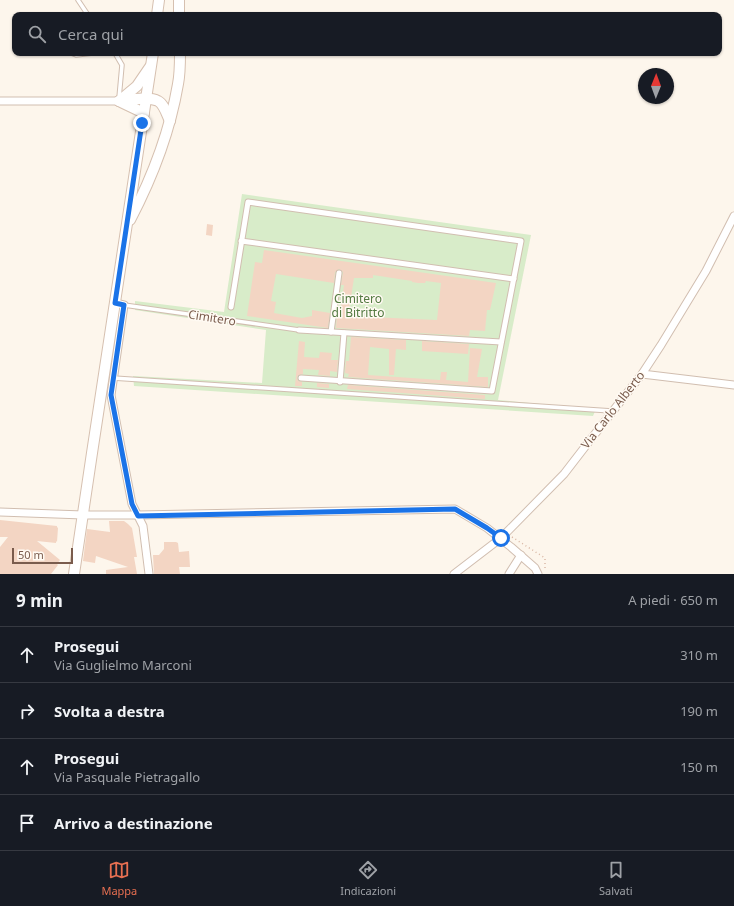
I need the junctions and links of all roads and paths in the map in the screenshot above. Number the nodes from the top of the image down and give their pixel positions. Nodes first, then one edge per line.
1 (78, 0) edge
2 (159, 0) edge
3 (179, 0) edge
4 (86, 12) edge
5 (158, 12) edge
6 (179, 12) edge
7 (117, 56) edge
8 (152, 56) edge
9 (180, 56) edge
10 (151, 66) junction
11 (146, 99) junction
12 (0, 101) edge
13 (119, 101) junction
14 (144, 112) junction
15 (170, 121) junction
16 (734, 216) edge
17 (125, 229) junction
18 (241, 241) junction
19 (339, 273) dead end
20 (514, 279) junction
21 (120, 304) junction
22 (231, 308) dead end
23 (299, 330) joint
24 (331, 332) junction
25 (344, 333) junction
26 (501, 342) junction
27 (642, 374) junction
28 (113, 378) junction
29 (301, 378) dead end
30 (340, 382) junction
31 (734, 385) edge
32 (106, 395) junction
33 (612, 411) junction
34 (0, 512) edge
35 (83, 515) junction
36 (138, 516) junction
37 (507, 532) junction
38 (501, 538) junction
39 (521, 555) junction
40 (74, 574) edge
41 (148, 574) edge
42 (454, 574) edge
43 (509, 574) edge
44 (538, 574) edge
45 (545, 574) edge

1 - 4 lane
2 - 5 main road
3 - 6 main road
7 - 13 lane
8 - 10 main road
9 - 15 main road
10 - 11 main road
10 - 13 main road
11 - 13 main road
11 - 14 main road
11 - 15 main road
12 - 13 street
13 - 14 main road
14 - 17 main road
15 - 17 main road
16 - 27 street, Via Carlo Alberto
17 - 21 main road
18 - 20 street
18 - 20 street
18 - 22 street
19 - 24 street
20 - 26 street
21 - 23 lane, Cimitero
21 - 28 street
21 - 32 main road
23 - 24 street
24 - 25 street
25 - 26 street
25 - 30 street
26 - 30 street
27 - 31 street
27 - 33 street, Via Carlo Alberto
28 - 32 street
28 - 33 lane
29 - 30 street
32 - 35 main road
32 - 36 street
33 - 37 street, Via Carlo Alberto
34 - 35 street
35 - 36 street
35 - 40 main road
36 - 38 street
36 - 41 street
37 - 38 street, Via Carlo Alberto
37 - 45 path
38 - 39 street
38 - 42 street, Via Carlo Alberto
39 - 43 street
39 - 44 street

